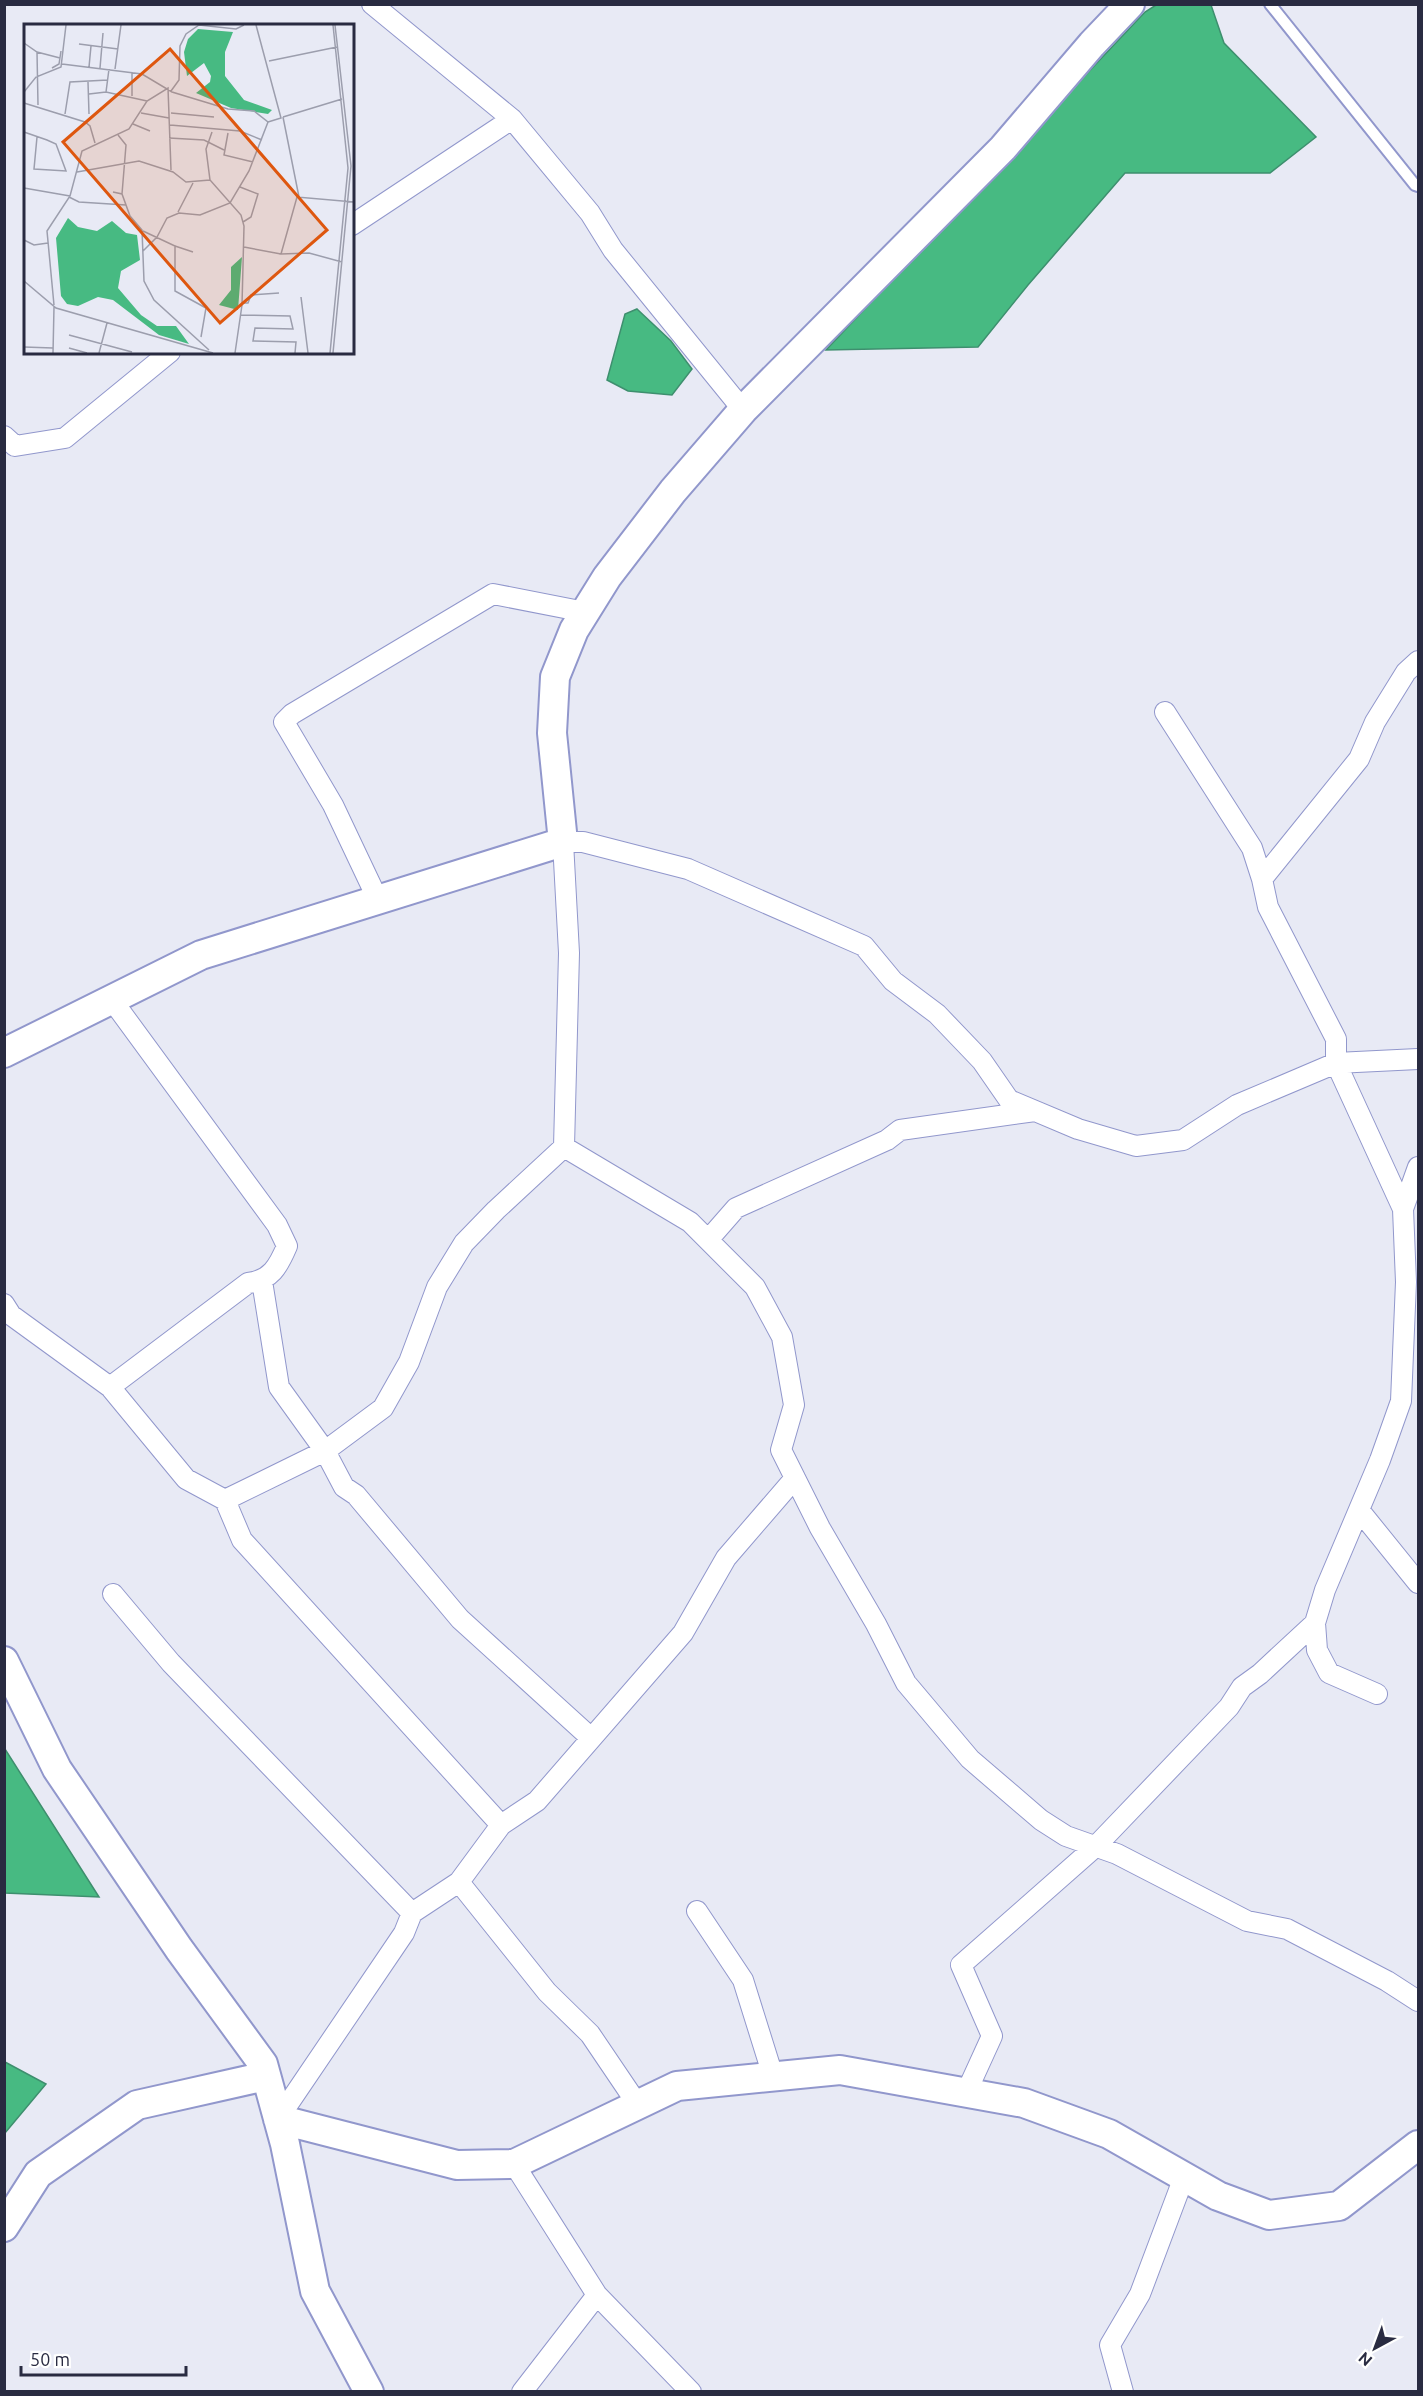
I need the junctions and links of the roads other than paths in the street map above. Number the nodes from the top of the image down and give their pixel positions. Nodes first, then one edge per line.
1 (372, 4) edge
2 (1130, 4) edge
3 (1270, 4) edge
4 (512, 119) junction
5 (1419, 186) edge
6 (354, 224) edge
7 (168, 354) edge
8 (743, 410) junction
9 (4, 436) edge
10 (585, 612) junction
11 (1419, 661) edge
12 (1165, 712) dead end
13 (563, 842) junction
14 (1262, 879) junction
15 (378, 900) junction
16 (112, 1000) junction
17 (4, 1053) edge
18 (1419, 1059) edge
19 (1336, 1063) junction
20 (1035, 1111) junction
21 (564, 1147) junction
22 (1419, 1167) edge
23 (1403, 1209) junction
24 (708, 1240) junction
25 (262, 1281) junction
26 (4, 1304) edge
27 (110, 1387) junction
28 (325, 1451) junction
29 (795, 1478) junction
30 (225, 1500) junction
31 (1359, 1510) junction
32 (1419, 1583) edge
33 (113, 1594) dead end
34 (1316, 1623) junction
35 (4, 1660) edge
36 (1377, 1694) dead end
37 (591, 1738) junction
38 (501, 1825) junction
39 (1095, 1847) junction
40 (459, 1882) junction
41 (697, 1911) dead end
42 (412, 1913) junction
43 (1419, 2001) edge
44 (266, 2076) junction
45 (772, 2076) junction
46 (966, 2093) junction
47 (638, 2105) junction
48 (278, 2119) junction
49 (1419, 2145) edge
50 (514, 2164) junction
51 (1184, 2177) junction
52 (4, 2227) edge
53 (597, 2295) junction
54 (369, 2391) edge
55 (522, 2391) edge
56 (691, 2391) edge
57 (1123, 2391) edge

1 - 4 street
2 - 8 street
3 - 5 lane
4 - 6 street
4 - 8 street
7 - 9 street
8 - 10 street
10 - 13 street
10 - 15 street
11 - 14 street
12 - 14 street
13 - 15 street
13 - 20 street
13 - 21 street
14 - 19 street
15 - 16 street
16 - 17 street
16 - 25 street
18 - 19 street
19 - 20 street
19 - 23 street
20 - 24 street
21 - 24 street
21 - 28 street
22 - 23 street
23 - 31 street
24 - 29 street
25 - 27 street
25 - 28 street
26 - 27 street
27 - 30 street
28 - 30 street
28 - 37 street
29 - 37 street
29 - 39 street
30 - 38 street
31 - 32 street
31 - 34 street
33 - 42 street
34 - 36 street
34 - 39 street
35 - 44 street
37 - 38 street
38 - 40 street
39 - 43 street
39 - 46 street
40 - 42 street
40 - 47 street
41 - 45 street
42 - 48 street
44 - 48 street
44 - 52 street
45 - 46 street
45 - 47 street
46 - 51 street
47 - 50 street
48 - 50 street
48 - 54 street
49 - 51 street
50 - 53 street
51 - 57 street
53 - 55 street
53 - 56 street

